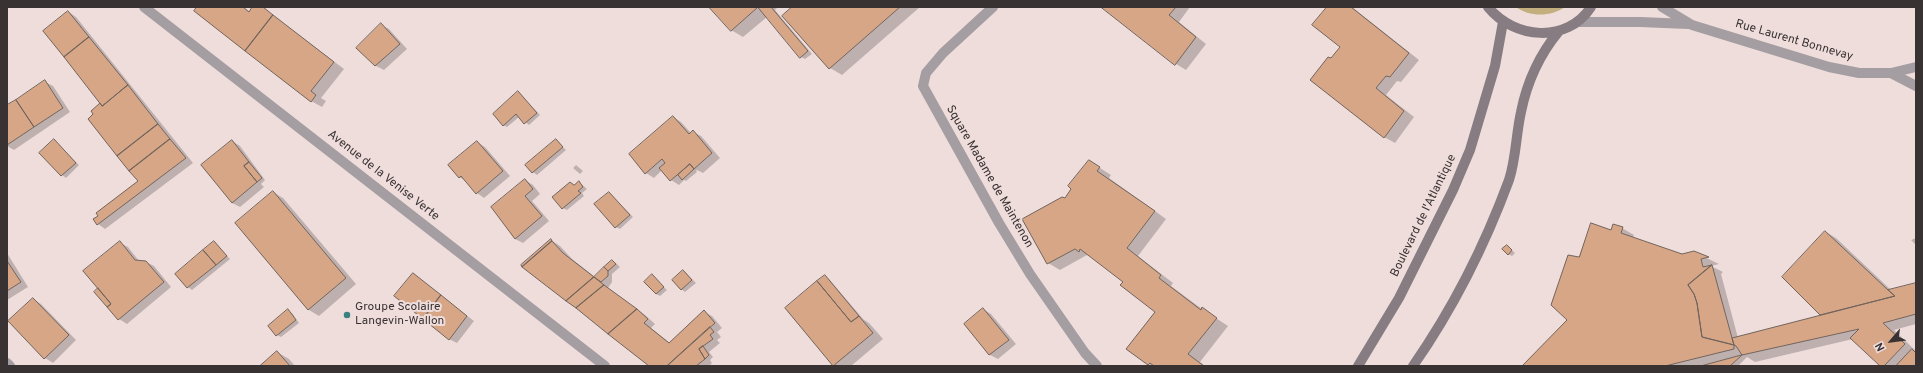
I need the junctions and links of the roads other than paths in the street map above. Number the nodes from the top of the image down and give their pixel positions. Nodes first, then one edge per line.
1 (144, 7) edge
2 (993, 7) edge
3 (1488, 7) edge
4 (1591, 7) edge
5 (1662, 7) edge
6 (1503, 22) junction
7 (1577, 22) junction
8 (1692, 25) junction
9 (1559, 31) junction
10 (1916, 67) edge
11 (1891, 73) junction
12 (1916, 86) edge
13 (7, 363) edge
14 (10, 366) edge
15 (605, 366) edge
16 (1097, 366) edge
17 (1358, 366) edge
18 (1413, 366) edge

1 - 15 street, Avenue de la Venise Verte
2 - 16 street, Square Madame de Maintenon
3 - 6 main road
4 - 7 main road
5 - 8 street, Rue Laurent Bonnevay
6 - 9 main road
6 - 17 main road, Boulevard de l'Atlantique
7 - 8 street, Rue Laurent Bonnevay
7 - 9 main road
8 - 11 street, Rue Laurent Bonnevay
9 - 18 main road
10 - 11 street, Rue Laurent Bonnevay
11 - 12 street, Rue Laurent Bonnevay
13 - 14 street

